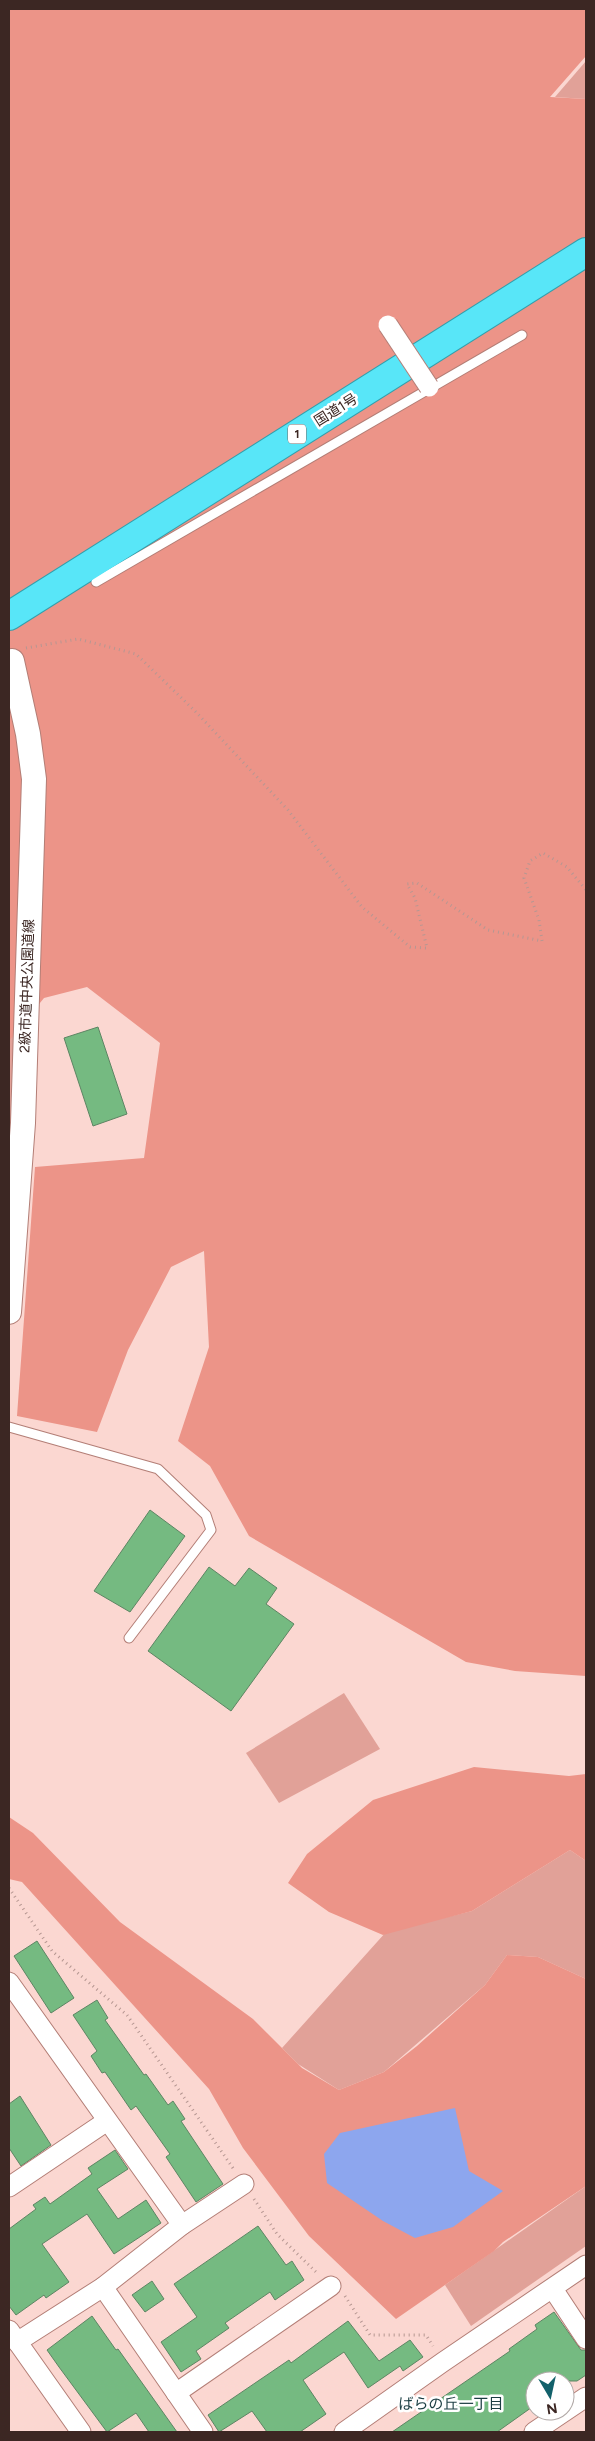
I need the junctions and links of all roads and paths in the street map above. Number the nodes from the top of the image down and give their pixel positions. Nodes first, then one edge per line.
1 (586, 252) edge
2 (388, 325) dead end
3 (522, 335) dead end
4 (429, 387) junction
5 (96, 582) dead end
6 (9, 616) edge
7 (16, 655) joint
8 (586, 890) edge
9 (9, 1312) edge
10 (9, 1427) edge
11 (129, 1638) dead end
12 (9, 1888) edge
13 (9, 1982) edge
14 (107, 2121) junction
15 (10, 2183) edge
16 (244, 2184) junction
17 (182, 2225) junction
18 (586, 2265) edge
19 (331, 2286) junction
20 (103, 2287) junction
21 (553, 2289) junction
22 (13, 2336) edge
23 (586, 2339) edge
24 (443, 2362) junction
25 (176, 2393) junction
26 (586, 2397) edge
27 (80, 2432) edge
28 (203, 2432) edge
29 (344, 2432) edge
30 (534, 2432) edge

1 - 6 highway, 国道1号 / 1
2 - 4 street, bridge
3 - 4 lane
4 - 5 lane
7 - 8 path
7 - 9 street, 2級市道中央公園道線
10 - 11 lane
12 - 16 path
13 - 14 street
14 - 15 street
14 - 17 street
16 - 17 street
16 - 19 path
17 - 20 street
18 - 21 street
19 - 24 path
19 - 25 street
20 - 22 street
20 - 25 street
21 - 23 street
21 - 24 street
22 - 27 street
24 - 29 street
25 - 28 street
26 - 30 street

